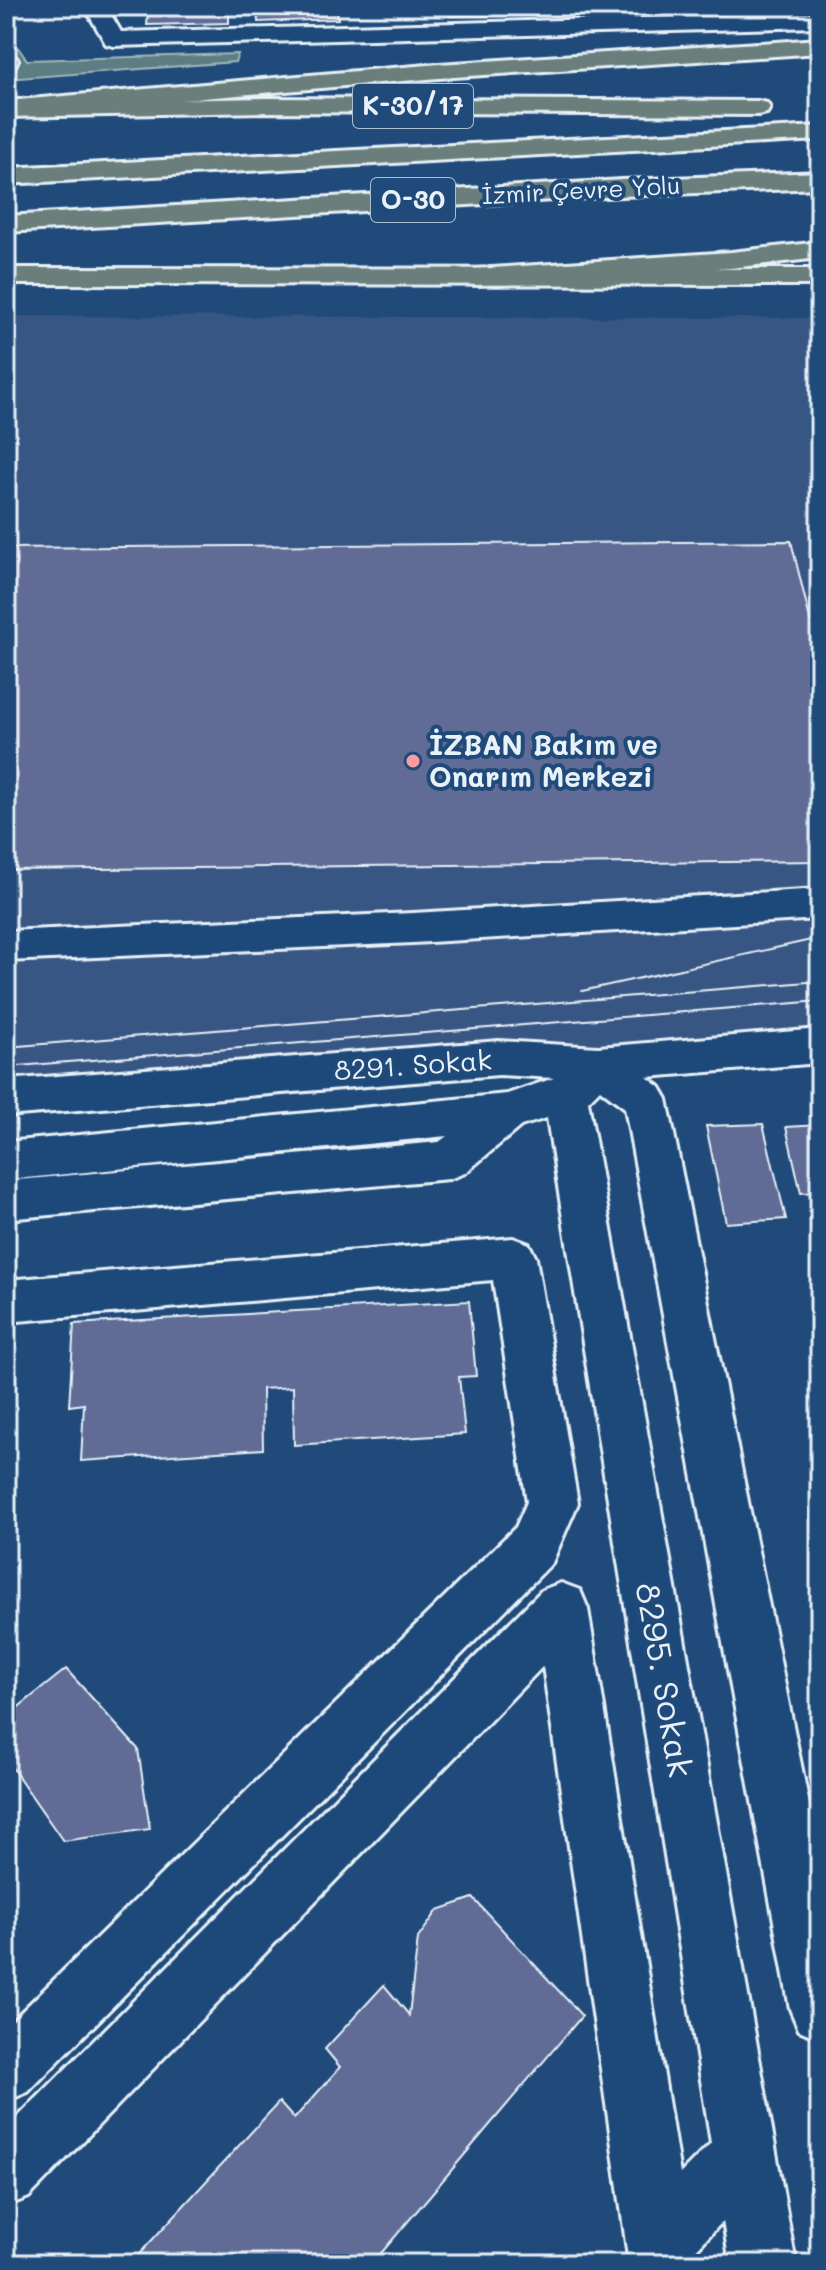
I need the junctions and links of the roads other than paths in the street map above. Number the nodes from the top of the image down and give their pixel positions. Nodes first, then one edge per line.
1 (95, 6) edge
2 (409, 6) edge
3 (820, 20) edge
4 (410, 31) junction
5 (820, 46) edge
6 (788, 108) dead end
7 (6, 109) edge
8 (820, 133) edge
9 (6, 176) edge
10 (820, 180) edge
11 (6, 224) edge
12 (820, 250) edge
13 (6, 276) edge
14 (476, 277) junction
15 (820, 277) edge
16 (820, 904) edge
17 (6, 946) edge
18 (820, 1046) edge
19 (582, 1080) junction
20 (6, 1098) edge
21 (507, 1112) junction
22 (6, 1161) edge
23 (6, 1200) edge
24 (6, 1301) edge
25 (806, 1869) edge
26 (820, 2009) edge
27 (6, 2070) edge
28 (744, 2154) junction
29 (6, 2174) edge
30 (670, 2257) edge
31 (763, 2264) edge

1 - 4 street
2 - 4 street
3 - 4 street
5 - 7 main road
6 - 7 main road, K-30/17
8 - 9 main road, İzmir Çevre Yolu / O-30
10 - 11 main road, İzmir Çevre Yolu / O-30
12 - 14 main road
13 - 14 main road
14 - 15 main road
16 - 17 street
18 - 19 street, 8291. Sokak
19 - 20 street, 8291. Sokak
19 - 21 street, 8291. Sokak
19 - 25 street
19 - 28 street, 8295. Sokak
21 - 22 street, 8291. Sokak
21 - 23 street
24 - 27 street
25 - 26 street
28 - 30 street
28 - 31 street, 8295. Sokak
29 - 30 street

